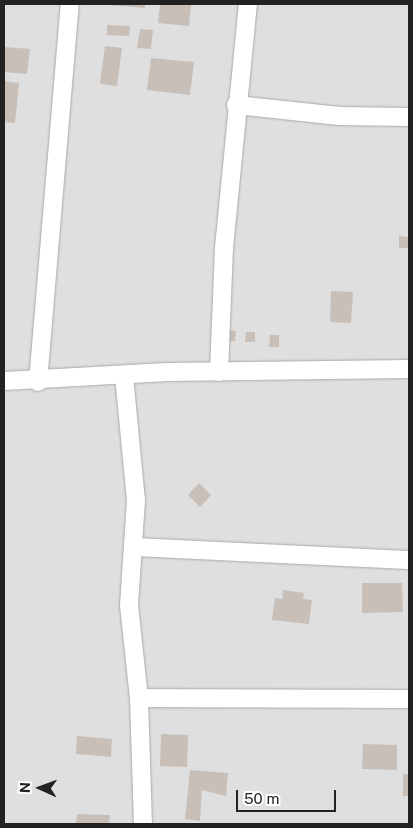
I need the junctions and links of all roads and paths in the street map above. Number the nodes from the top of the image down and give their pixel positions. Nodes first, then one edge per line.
1 (70, 4) edge
2 (248, 4) edge
3 (236, 105) junction
4 (409, 117) edge
5 (409, 369) edge
6 (218, 372) junction
7 (124, 376) junction
8 (4, 381) edge
9 (38, 382) junction
10 (133, 547) junction
11 (409, 560) edge
12 (139, 698) junction
13 (409, 699) edge
14 (143, 824) edge

1 - 9 street
2 - 3 street
3 - 4 street
3 - 6 street
5 - 6 street
6 - 7 street
7 - 9 street
7 - 10 street
8 - 9 street
10 - 11 street
10 - 12 street
12 - 13 street
12 - 14 street

